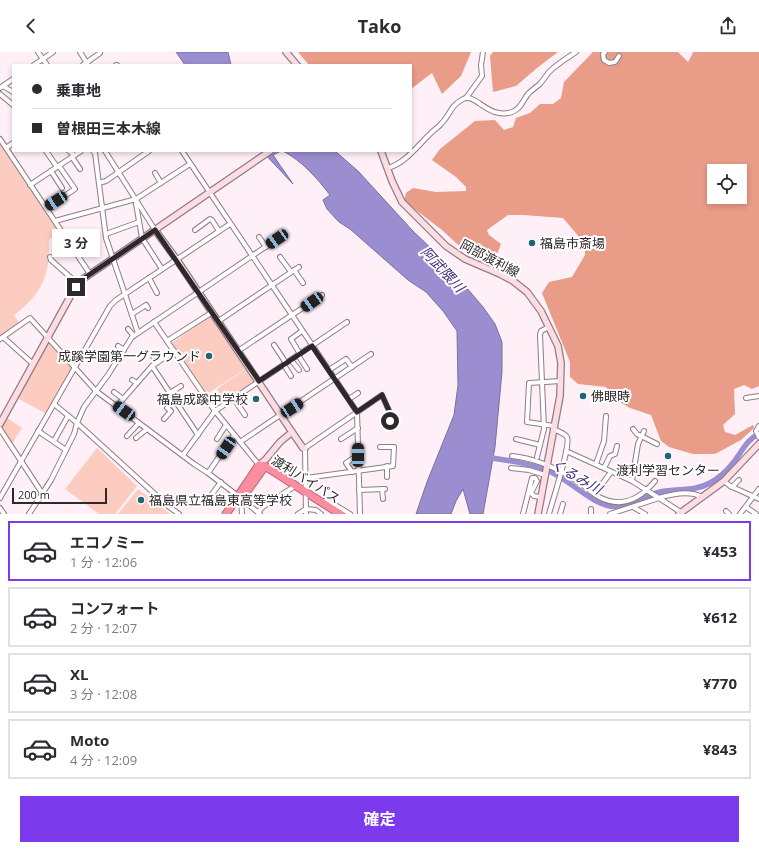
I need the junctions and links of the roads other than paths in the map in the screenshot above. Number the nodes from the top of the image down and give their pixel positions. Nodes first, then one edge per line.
1 (38, 52) edge
2 (53, 52) edge
3 (80, 52) edge
4 (286, 52) edge
5 (483, 52) edge
6 (576, 52) edge
7 (605, 52) edge
8 (100, 53) dead end
9 (619, 56) dead end
10 (43, 59) junction
11 (36, 64) edge
12 (46, 64) edge
13 (86, 64) edge
14 (296, 64) edge
15 (12, 80) edge
16 (2, 87) edge
17 (12, 92) edge
18 (0, 94) edge
19 (466, 98) junction
20 (12, 104) edge
21 (0, 139) edge
22 (12, 144) edge
23 (6, 148) junction
24 (47, 152) edge
25 (70, 152) edge
26 (79, 152) edge
27 (94, 152) edge
28 (106, 152) edge
29 (148, 152) edge
30 (183, 152) edge
31 (268, 152) edge
32 (381, 152) edge
33 (412, 152) edge
34 (412, 152) edge
35 (73, 156) junction
36 (190, 164) junction
37 (58, 166) junction
38 (388, 168) junction
39 (80, 169) dead end
40 (51, 171) junction
41 (119, 171) junction
42 (155, 173) dead end
43 (99, 183) junction
44 (161, 183) junction
45 (30, 185) junction
46 (62, 188) dead end
47 (209, 193) junction
48 (136, 199) junction
49 (46, 208) junction
50 (103, 208) junction
51 (54, 220) junction
52 (139, 222) junction
53 (230, 224) junction
54 (155, 230) junction
55 (195, 230) dead end
56 (219, 231) junction
57 (106, 234) junction
58 (259, 237) dead end
59 (142, 238) junction
60 (280, 238) dead end
61 (266, 247) junction
62 (252, 256) junction
63 (280, 257) dead end
64 (50, 258) dead end
65 (113, 258) junction
66 (177, 260) junction
67 (299, 267) dead end
68 (162, 269) junction
69 (293, 271) junction
70 (90, 274) junction
71 (149, 278) junction
72 (303, 283) dead end
73 (78, 284) junction
74 (272, 284) junction
75 (157, 292) dead end
76 (198, 293) junction
77 (125, 294) junction
78 (322, 295) dead end
79 (148, 308) dead end
80 (211, 313) junction
81 (132, 314) junction
82 (292, 315) junction
83 (154, 322) junction
84 (217, 322) junction
85 (347, 322) dead end
86 (549, 327) junction
87 (128, 329) dead end
88 (302, 331) junction
89 (138, 332) junction
90 (134, 336) junction
91 (1, 338) edge
92 (48, 338) junction
93 (167, 341) junction
94 (274, 345) dead end
95 (118, 346) dead end
96 (312, 346) junction
97 (124, 350) junction
98 (174, 350) junction
99 (238, 351) junction
100 (299, 354) junction
101 (371, 354) dead end
102 (152, 355) dead end
103 (291, 360) junction
104 (157, 362) junction
105 (33, 364) junction
106 (285, 364) junction
107 (152, 366) junction
108 (75, 367) junction
109 (352, 367) junction
110 (307, 369) dead end
111 (299, 370) dead end
112 (329, 370) junction
113 (291, 376) dead end
114 (335, 379) junction
115 (132, 380) dead end
116 (259, 381) junction
117 (561, 381) junction
118 (543, 382) junction
119 (137, 383) junction
120 (181, 386) dead end
121 (96, 391) junction
122 (114, 392) dead end
123 (358, 392) dead end
124 (170, 393) junction
125 (759, 396) edge
126 (189, 398) dead end
127 (234, 398) junction
128 (746, 398) dead end
129 (123, 399) junction
130 (174, 399) junction
131 (348, 399) junction
132 (54, 404) junction
133 (178, 405) junction
134 (117, 406) junction
135 (215, 411) junction
136 (357, 412) junction
137 (281, 415) junction
138 (68, 416) junction
139 (245, 416) dead end
140 (606, 416) dead end
141 (164, 419) dead end
142 (77, 423) junction
143 (140, 423) junction
144 (0, 424) edge
145 (544, 424) junction
146 (226, 425) junction
147 (759, 426) edge
148 (554, 427) junction
149 (358, 428) junction
150 (147, 429) junction
151 (391, 429) dead end
152 (633, 429) dead end
153 (0, 430) edge
154 (38, 431) junction
155 (644, 431) dead end
156 (292, 432) junction
157 (198, 435) junction
158 (234, 435) junction
159 (758, 435) edge
160 (127, 436) dead end
161 (641, 436) junction
162 (136, 438) dead end
163 (217, 439) dead end
164 (341, 439) dead end
165 (516, 439) dead end
166 (54, 441) junction
167 (240, 442) junction
168 (657, 444) dead end
169 (759, 444) edge
170 (540, 445) junction
171 (617, 446) dead end
172 (380, 447) dead end
173 (305, 448) junction
174 (66, 450) junction
175 (566, 451) junction
176 (183, 455) junction
177 (358, 455) junction
178 (512, 456) dead end
179 (537, 457) dead end
180 (22, 461) junction
181 (596, 464) junction
182 (263, 465) junction
183 (547, 465) junction
184 (387, 466) junction
185 (511, 468) dead end
186 (604, 468) junction
187 (358, 471) junction
188 (352, 472) junction
189 (561, 472) junction
190 (611, 472) junction
191 (208, 473) junction
192 (545, 474) junction
193 (387, 477) dead end
194 (306, 478) junction
195 (739, 480) dead end
196 (632, 481) junction
197 (655, 481) dead end
198 (724, 481) junction
199 (221, 482) junction
200 (732, 487) junction
201 (292, 488) junction
202 (759, 489) edge
203 (359, 490) junction
204 (647, 490) junction
205 (597, 491) dead end
206 (42, 493) junction
207 (212, 494) dead end
208 (306, 494) junction
209 (541, 497) junction
210 (702, 497) junction
211 (753, 497) junction
212 (0, 498) edge
213 (383, 498) dead end
214 (658, 498) junction
215 (241, 499) junction
216 (759, 499) edge
217 (319, 501) junction
218 (563, 504) dead end
219 (633, 507) junction
220 (746, 507) junction
221 (0, 508) edge
222 (306, 508) junction
223 (259, 513) edge
224 (4, 514) edge
225 (29, 514) edge
226 (179, 514) edge
227 (226, 514) edge
228 (231, 514) edge
229 (242, 514) edge
230 (298, 514) edge
231 (306, 514) edge
232 (322, 514) edge
233 (332, 514) edge
234 (340, 514) edge
235 (350, 514) edge
236 (360, 514) edge
237 (523, 514) edge
238 (538, 514) edge
239 (549, 514) edge
240 (560, 514) edge
241 (610, 514) edge
242 (645, 514) edge
243 (681, 514) edge
244 (740, 514) edge
245 (756, 514) edge

1 - 10 street
2 - 10 street
3 - 13 street
4 - 14 street
5 - 19 street
6 - 19 street
7 - 9 street
8 - 13 street
10 - 11 street
10 - 12 street
15 - 16 street
16 - 17 street
18 - 20 street
19 - 34 street
21 - 23 street
22 - 23 street
23 - 45 street
24 - 37 street
25 - 35 street
26 - 35 street
27 - 43 street
28 - 41 street
29 - 41 street
30 - 36 street
31 - 47 street
32 - 38 street, 岡部渡利線
33 - 38 street
35 - 37 street
35 - 39 street
36 - 44 street
36 - 47 street
37 - 40 street
37 - 49 street
38 - 86 street, 岡部渡利線
40 - 45 street
40 - 46 street
41 - 43 street
41 - 48 street
42 - 44 street
43 - 50 street
44 - 48 street
45 - 49 street
47 - 53 street
47 - 54 street
48 - 50 street
48 - 52 street
48 - 54 street
49 - 51 street
50 - 51 street
50 - 57 street
51 - 70 street
52 - 57 street
52 - 59 street
53 - 56 street
53 - 62 street
54 - 59 street
54 - 66 street
55 - 56 street
56 - 66 street
57 - 65 street
58 - 61 street
59 - 65 street
59 - 68 street
60 - 61 street
61 - 62 street
62 - 74 street
62 - 76 street
63 - 69 street
64 - 73 street
65 - 70 street
65 - 77 street
66 - 68 street
66 - 76 street
67 - 69 street
68 - 71 street
69 - 72 street
69 - 74 street
70 - 73 street
71 - 75 street
71 - 77 street
73 - 92 street
74 - 82 street
74 - 84 street
76 - 80 street
76 - 83 street
77 - 81 street
77 - 108 street
78 - 82 street
79 - 81 street
80 - 84 street
80 - 93 street
81 - 89 street
82 - 88 street
82 - 99 street
83 - 89 street
83 - 93 street
84 - 99 street
85 - 96 street
86 - 117 street, 岡部渡利線
86 - 118 street
87 - 90 street
88 - 96 street
88 - 100 street
89 - 90 street
90 - 97 street
91 - 92 street
91 - 105 street
92 - 105 street
92 - 108 street
93 - 98 street
94 - 106 street
95 - 97 street
96 - 100 street
96 - 112 street
97 - 121 street
98 - 104 street
98 - 135 street
99 - 116 street
100 - 103 street
100 - 110 street
101 - 109 street
102 - 104 street
103 - 106 street
103 - 111 street
104 - 107 street
105 - 144 street
106 - 113 street
106 - 116 street
107 - 119 street
107 - 124 street
108 - 121 street
108 - 132 street
109 - 112 street
109 - 114 street
112 - 114 street
114 - 131 street
114 - 137 street
115 - 119 street
116 - 127 street
116 - 137 street
117 - 118 street
117 - 148 street, 岡部渡利線
118 - 145 street
118 - 145 street
119 - 129 street
120 - 124 street
121 - 134 street
121 - 142 street
122 - 129 street
123 - 131 street
124 - 130 street
125 - 128 street
126 - 133 street
127 - 135 street
127 - 139 street
129 - 134 street
130 - 133 street
130 - 141 street
131 - 136 street
132 - 138 street
132 - 154 street
133 - 157 street
134 - 143 street
135 - 146 street
135 - 157 street
136 - 149 street
136 - 151 street
136 - 173 street
137 - 156 street
137 - 167 street
138 - 142 street
138 - 166 street
140 - 181 street
142 - 174 street
142 - 226 street
143 - 150 street
143 - 160 street
145 - 148 street
145 - 170 street
146 - 158 street
146 - 163 street
147 - 159 street
148 - 175 street
148 - 183 street, 岡部渡利線
149 - 164 street
149 - 177 street
150 - 162 street
150 - 176 street
152 - 161 street
153 - 180 street
154 - 166 street
154 - 180 street
155 - 161 street
156 - 173 street
156 - 182 street
157 - 176 street
158 - 167 street
158 - 191 street
161 - 168 street
161 - 196 street
165 - 170 street
166 - 174 street
167 - 182 street
169 - 198 street
170 - 179 street
171 - 186 street
172 - 184 street
173 - 194 street
174 - 206 street
175 - 181 street
175 - 189 street
176 - 191 street
177 - 187 street
177 - 188 street
178 - 183 street
180 - 206 street
180 - 212 street
181 - 186 street
182 - 201 highway, 渡利バイパス
182 - 208 highway, 渡利バイパス
182 - 215 highway, 渡利バイパス
183 - 189 street
183 - 192 street, 岡部渡利線
184 - 187 street
184 - 193 street
185 - 192 street
186 - 190 street
187 - 188 street
187 - 203 street
188 - 194 street
189 - 204 street
189 - 239 street
190 - 196 street
190 - 205 street
191 - 199 street
192 - 209 street, 岡部渡利線
194 - 208 street
195 - 200 street
196 - 204 street
197 - 204 street
198 - 200 street
198 - 210 street
199 - 207 street
199 - 215 street
200 - 211 street
201 - 208 highway, 渡利バイパス
201 - 223 street
202 - 211 street
203 - 213 street
203 - 236 street
204 - 214 street
206 - 225 street
208 - 217 highway, 渡利バイパス
208 - 222 street
208 - 233 highway, 渡利バイパス
209 - 237 street
209 - 238 street, 岡部渡利線
210 - 214 street
210 - 243 street
211 - 216 street
211 - 220 street
214 - 219 street
214 - 243 street
215 - 223 street
215 - 227 highway, 渡利バイパス
215 - 228 highway, 渡利バイパス
215 - 229 street
217 - 234 highway, 渡利バイパス
217 - 235 street
218 - 240 street
219 - 241 street
219 - 242 street
220 - 244 street
220 - 245 street
221 - 224 street
222 - 230 street
222 - 231 street
222 - 232 street

